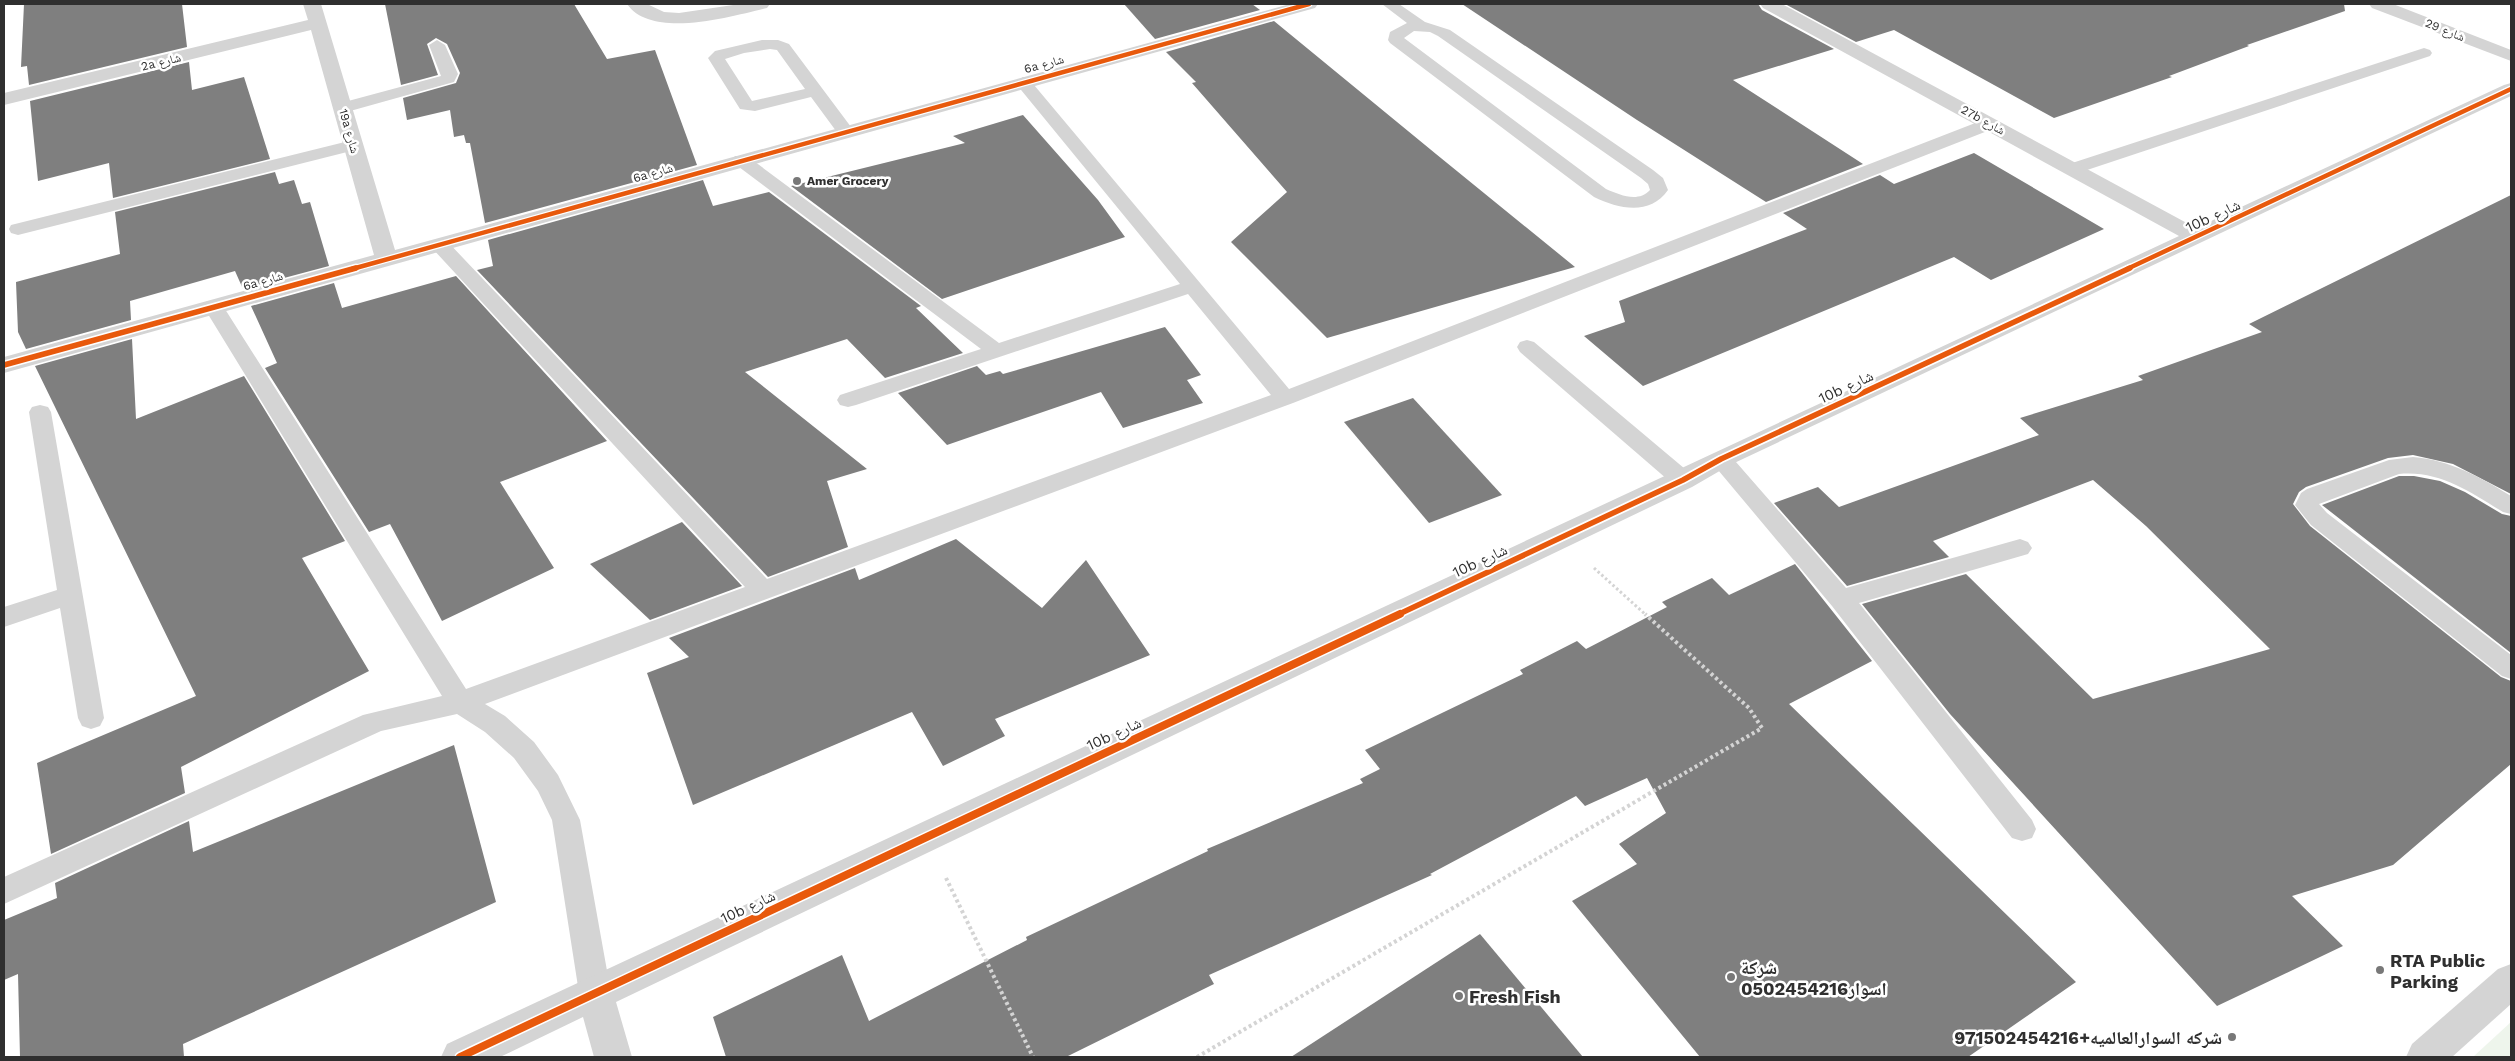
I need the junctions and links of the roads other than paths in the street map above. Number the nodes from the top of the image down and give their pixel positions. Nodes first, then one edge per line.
1 (312, 4) edge
2 (636, 4) edge
3 (761, 4) edge
4 (1309, 4) edge
5 (1389, 4) edge
6 (1768, 4) edge
7 (2378, 4) edge
8 (318, 24) junction
9 (1421, 26) junction
10 (437, 45) dead end
11 (2424, 53) dead end
12 (2511, 56) edge
13 (1023, 82) junction
14 (2511, 89) edge
15 (816, 91) junction
16 (4, 99) edge
17 (343, 108) junction
18 (1989, 124) junction
19 (845, 131) junction
20 (353, 145) junction
21 (740, 160) junction
22 (2072, 169) junction
23 (18, 229) dead end
24 (2197, 237) junction
25 (439, 244) junction
26 (386, 258) junction
27 (1192, 286) junction
28 (213, 306) junction
29 (1528, 347) dead end
30 (997, 351) junction
31 (4, 364) edge
32 (1285, 398) junction
33 (848, 400) dead end
34 (40, 412) dead end
35 (1721, 459) junction
36 (1683, 480) junction
37 (2511, 506) edge
38 (2020, 548) dead end
39 (763, 591) junction
40 (70, 595) junction
41 (1841, 599) junction
42 (4, 617) edge
43 (2511, 668) edge
44 (460, 702) junction
45 (91, 718) dead end
46 (2022, 829) dead end
47 (4, 891) edge
48 (2511, 981) edge
49 (595, 993) junction
50 (460, 1057) edge
51 (612, 1057) edge
52 (2426, 1057) edge

1 - 8 street, 19a شارع
2 - 3 street
4 - 13 street, 6a شارع
5 - 9 lane
6 - 18 street, 27b شارع
7 - 12 street, شارع 29
8 - 16 street, 2a شارع
8 - 17 street, 19a شارع
9 - 9 lane
10 - 17 lane
11 - 22 lane
13 - 19 street, 6a شارع
13 - 27 lane
14 - 24 street, 10b شارع
15 - 15 lane
15 - 19 lane
17 - 20 street, 19a شارع
18 - 22 street, 27b شارع
18 - 32 lane
19 - 21 street, 6a شارع
20 - 23 lane
20 - 26 street, 19a شارع
21 - 25 street, 6a شارع
21 - 30 lane
22 - 24 street, 27b شارع
24 - 35 street, 10b شارع
25 - 26 street, 6a شارع
25 - 39 lane
26 - 28 street, 6a شارع
27 - 30 lane
27 - 32 lane
28 - 31 street, 6a شارع
28 - 44 lane
29 - 36 lane
30 - 33 lane
32 - 39 lane
34 - 40 lane
35 - 36 street, 10b شارع
35 - 41 lane
36 - 49 street, 10b شارع
37 - 43 lane
38 - 41 lane
39 - 44 lane
40 - 42 lane
40 - 45 lane
41 - 46 lane
44 - 47 lane
44 - 49 lane
48 - 52 street
49 - 50 street, 10b شارع
49 - 51 street

